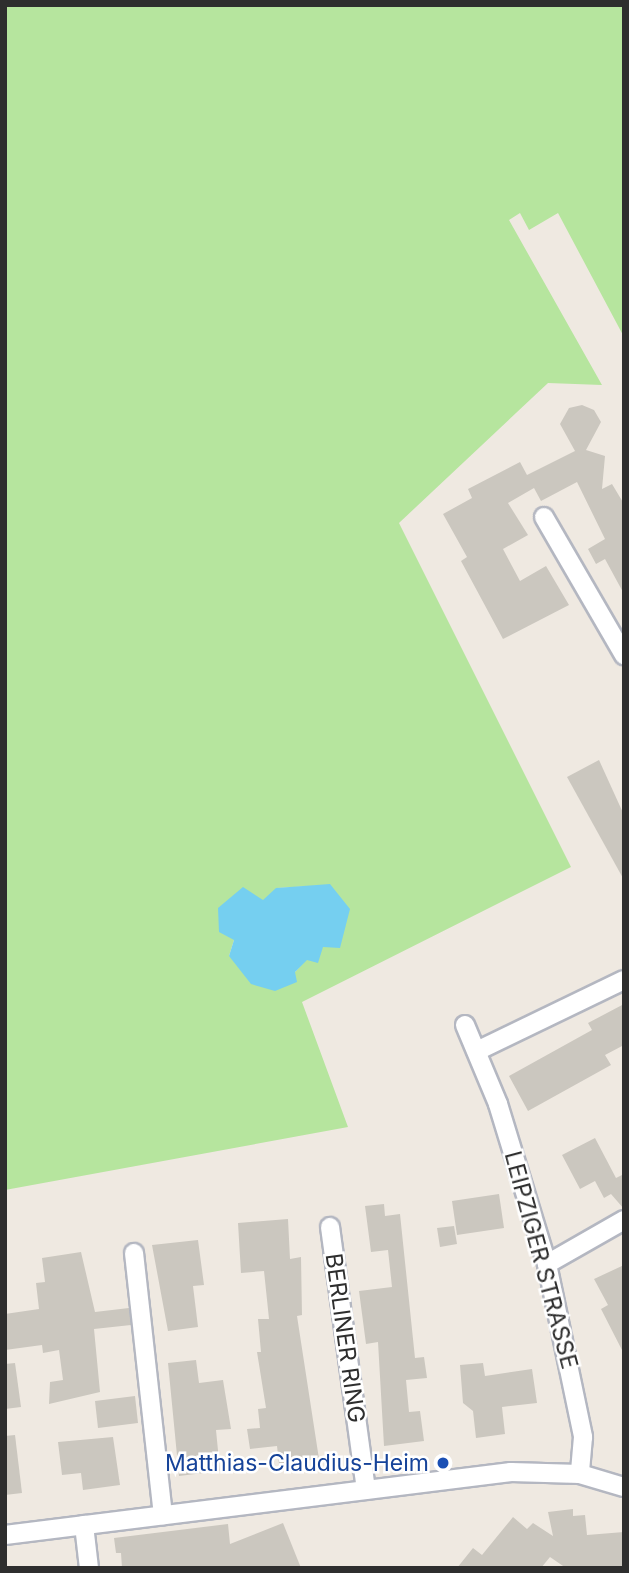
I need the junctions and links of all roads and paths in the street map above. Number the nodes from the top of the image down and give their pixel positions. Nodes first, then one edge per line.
1 (544, 517) dead end
2 (624, 655) edge
3 (624, 980) edge
4 (465, 1025) dead end
5 (477, 1051) junction
6 (624, 1220) edge
7 (330, 1227) dead end
8 (134, 1253) dead end
9 (547, 1264) junction
10 (580, 1474) junction
11 (624, 1488) edge
12 (366, 1490) junction
13 (163, 1515) junction
14 (84, 1525) junction
15 (5, 1535) edge
16 (89, 1568) edge

1 - 2 street
3 - 5 street
4 - 5 street, LEIPZIGER STRASSE
5 - 9 street, LEIPZIGER STRASSE
6 - 9 street
7 - 12 street, BERLINER RING
8 - 13 street
9 - 10 street, LEIPZIGER STRASSE
10 - 11 street
10 - 12 street
12 - 13 street
13 - 14 street
14 - 15 street
14 - 16 street

